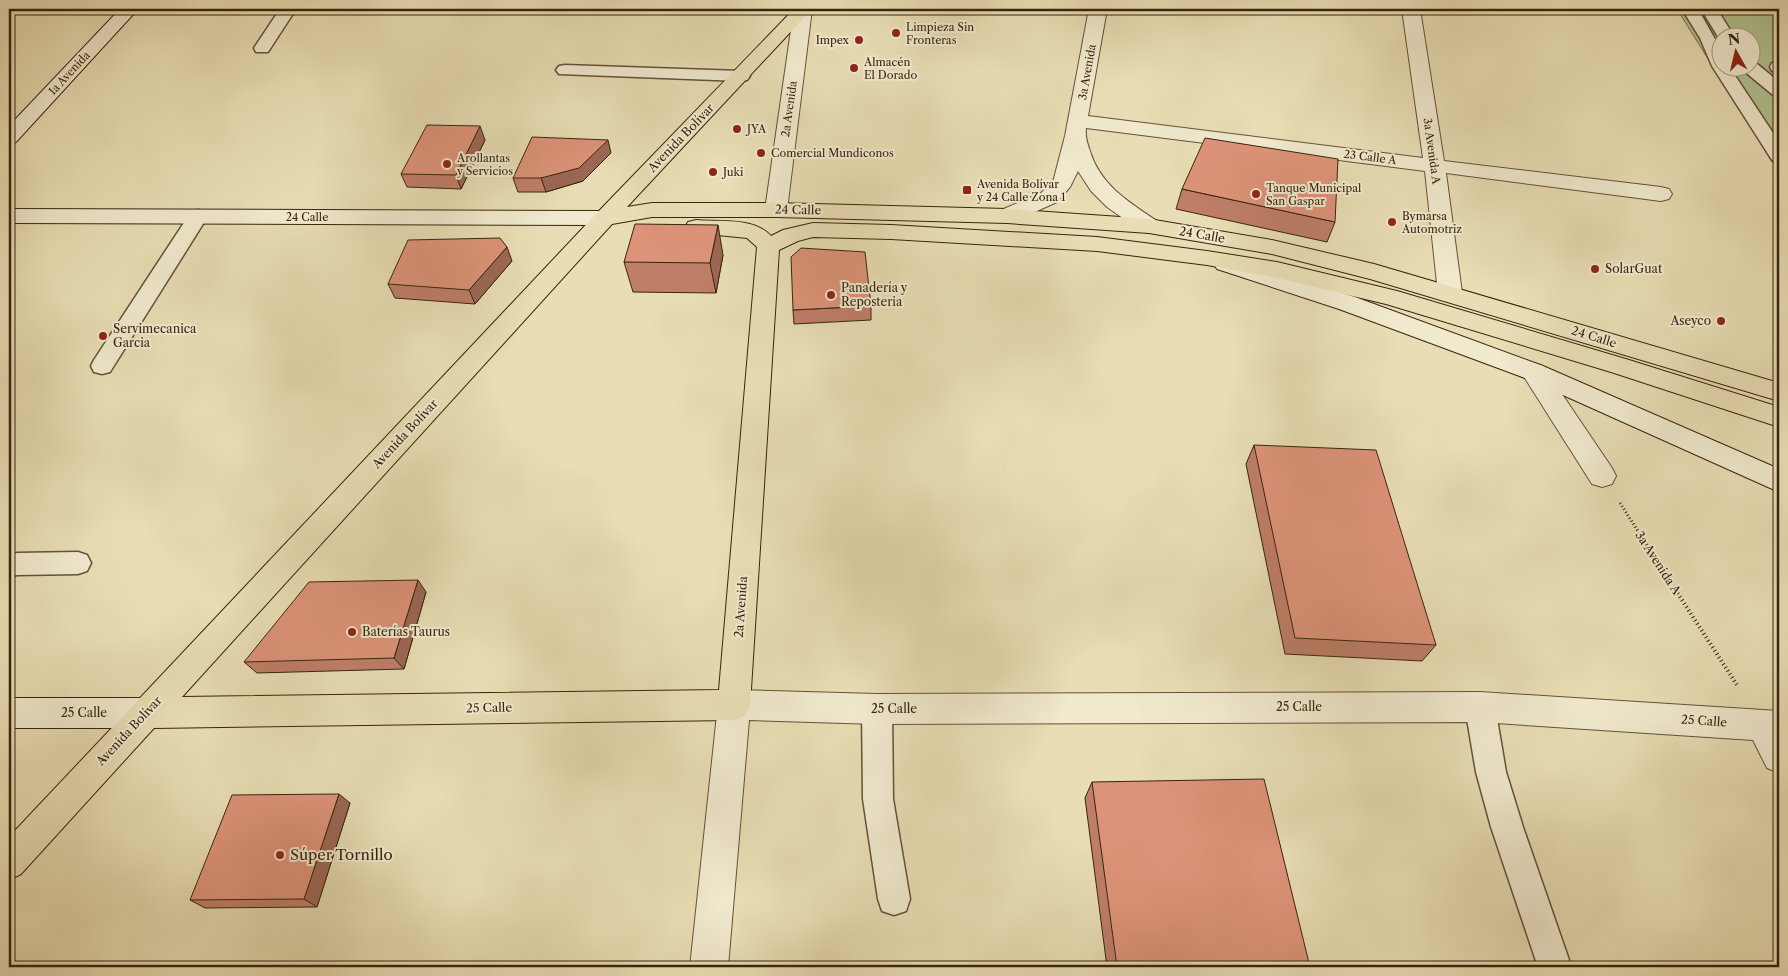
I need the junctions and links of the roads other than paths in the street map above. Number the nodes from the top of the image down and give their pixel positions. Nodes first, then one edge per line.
1 (129, 9) edge
2 (288, 9) edge
3 (803, 9) edge
4 (1098, 9) edge
5 (1411, 9) edge
6 (1690, 9) edge
7 (1709, 9) edge
8 (1721, 28) edge
9 (1710, 42) edge
10 (262, 48) dead end
11 (1779, 66) edge
12 (565, 70) dead end
13 (1760, 75) edge
14 (741, 76) junction
15 (1728, 78) edge
16 (1777, 89) edge
17 (1076, 128) junction
18 (9, 138) edge
19 (1778, 152) edge
20 (1435, 166) junction
21 (1661, 194) dead end
22 (776, 210) junction
23 (9, 216) edge
24 (198, 216) junction
25 (1007, 216) junction
26 (605, 218) junction
27 (1149, 226) junction
28 (768, 246) junction
29 (1207, 258) junction
30 (1450, 293) junction
31 (102, 366) dead end
32 (1534, 372) junction
33 (1779, 392) edge
34 (1779, 417) edge
35 (1602, 476) road end
36 (1779, 481) edge
37 (78, 563) dead end
38 (9, 566) edge
39 (734, 705) junction
40 (1480, 707) junction
41 (876, 709) junction
42 (9, 713) edge
43 (146, 713) junction
44 (1771, 725) edge
45 (1779, 757) edge
46 (9, 862) edge
47 (894, 899) dead end
48 (1552, 960) dead end
49 (709, 967) edge

1 - 18 street, 1a Avenida
2 - 10 lane
3 - 14 main road, Avenida Bolívar
3 - 22 street, 2a Avenida
4 - 17 street, 3a Avenida
5 - 20 street, 3a Avenida A
6 - 9 lane
7 - 8 lane
11 - 16 lane
12 - 14 lane
13 - 16 lane
14 - 26 main road, Avenida Bolívar
15 - 19 lane
17 - 20 street, 23 Calle A
17 - 25 street, 3a Avenida
17 - 27 street, 3a Avenida
20 - 21 street, 23 Calle A
20 - 30 street, 3a Avenida A
22 - 25 main road, 24 Calle
22 - 26 main road, 24 Calle
23 - 24 street, 24 Calle
24 - 26 street, 24 Calle
24 - 31 lane
25 - 27 main road, 24 Calle
26 - 28 main road, 24 Calle
26 - 43 main road, Avenida Bolívar
27 - 29 main road
27 - 30 main road, 24 Calle
28 - 29 main road, 24 Calle
28 - 39 main road, 2a Avenida
29 - 32 street, 24 Calle
29 - 34 main road, 24 Calle
30 - 33 main road, 24 Calle
32 - 35 street
32 - 36 street, 24 Calle
37 - 38 lane
39 - 41 street, 25 Calle
39 - 43 main road, 25 Calle
39 - 49 street, 2a Avenida
40 - 41 street, 25 Calle
40 - 44 street, 25 Calle
40 - 48 lane
41 - 47 lane
42 - 43 street, 25 Calle
43 - 46 main road, Avenida Bolívar
44 - 45 street

